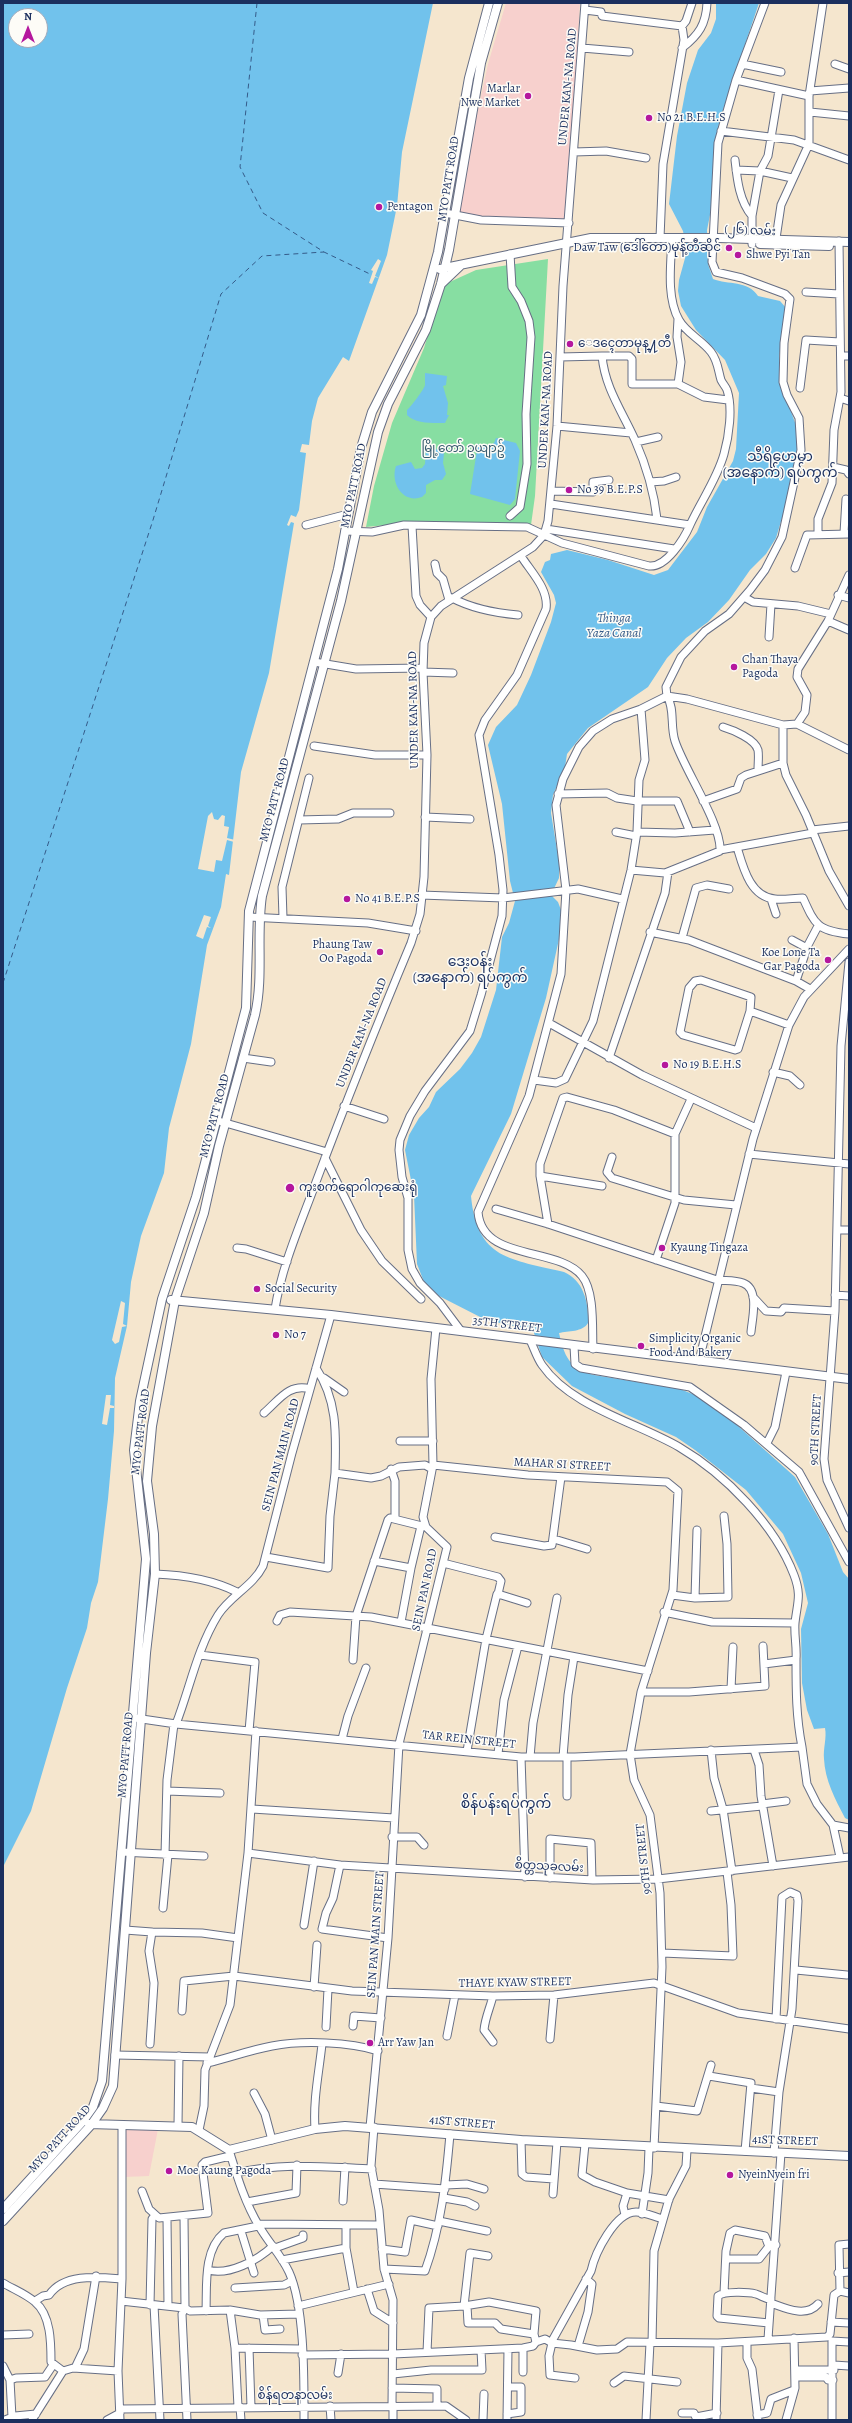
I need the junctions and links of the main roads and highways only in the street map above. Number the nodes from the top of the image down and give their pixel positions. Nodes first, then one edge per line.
1 (489, 3) edge
2 (498, 3) edge
3 (849, 242) edge
4 (839, 244) junction
5 (849, 247) edge
6 (447, 259) junction
7 (462, 265) junction
8 (444, 269) junction
9 (433, 270) junction
10 (441, 284) junction
11 (407, 342) junction
12 (418, 347) junction
13 (282, 776) junction
14 (294, 778) junction
15 (247, 1001) junction
16 (258, 1003) junction
17 (162, 1299) junction
18 (175, 1300) junction
19 (849, 1379) edge
20 (146, 1558) junction
21 (156, 1558) junction
22 (123, 1824) junction
23 (132, 1824) junction
24 (109, 1998) junction
25 (119, 1998) junction
26 (82, 2121) junction
27 (91, 2125) junction
28 (849, 2156) edge
29 (44, 2170) junction
30 (3, 2209) edge
31 (3, 2221) edge

1 - 9 main road, MYO PATT ROAD
2 - 6 main road, MYO PATT ROAD
3 - 4 main road, (၂၆) လမ်း
4 - 5 main road, (၂၆) လမ်း
4 - 7 main road, (၂၆) လမ်း
6 - 7 main road
6 - 8 main road, MYO PATT ROAD
7 - 8 main road, (၂၆) လမ်း
7 - 10 main road
8 - 9 main road, (၂၆) လမ်း
8 - 10 main road, MYO PATT ROAD
9 - 11 main road, MYO PATT ROAD
10 - 12 main road, MYO PATT ROAD
11 - 12 main road
11 - 13 main road, MYO PATT ROAD
12 - 14 main road, MYO PATT ROAD
13 - 14 main road
13 - 15 main road, MYO PATT ROAD
14 - 16 main road, MYO PATT ROAD
15 - 16 main road
15 - 17 main road, MYO PATT ROAD
16 - 18 main road, MYO PATT ROAD
17 - 18 main road, 35TH STREET
17 - 20 main road, MYO PATT ROAD
18 - 19 main road, 35TH STREET
18 - 21 main road, MYO PATT ROAD
20 - 21 main road
20 - 22 main road, MYO PATT ROAD
21 - 23 main road, MYO PATT ROAD
22 - 23 main road
22 - 24 main road, MYO PATT ROAD
23 - 25 main road, MYO PATT ROAD
24 - 25 main road
24 - 26 main road, MYO PATT ROAD
25 - 27 main road, MYO PATT ROAD
26 - 27 main road
26 - 29 main road, MYO PATT ROAD
27 - 28 main road, 41ST STREET
27 - 29 main road, MYO PATT ROAD
29 - 30 main road, MYO PATT ROAD
29 - 31 main road, MYO PATT ROAD

